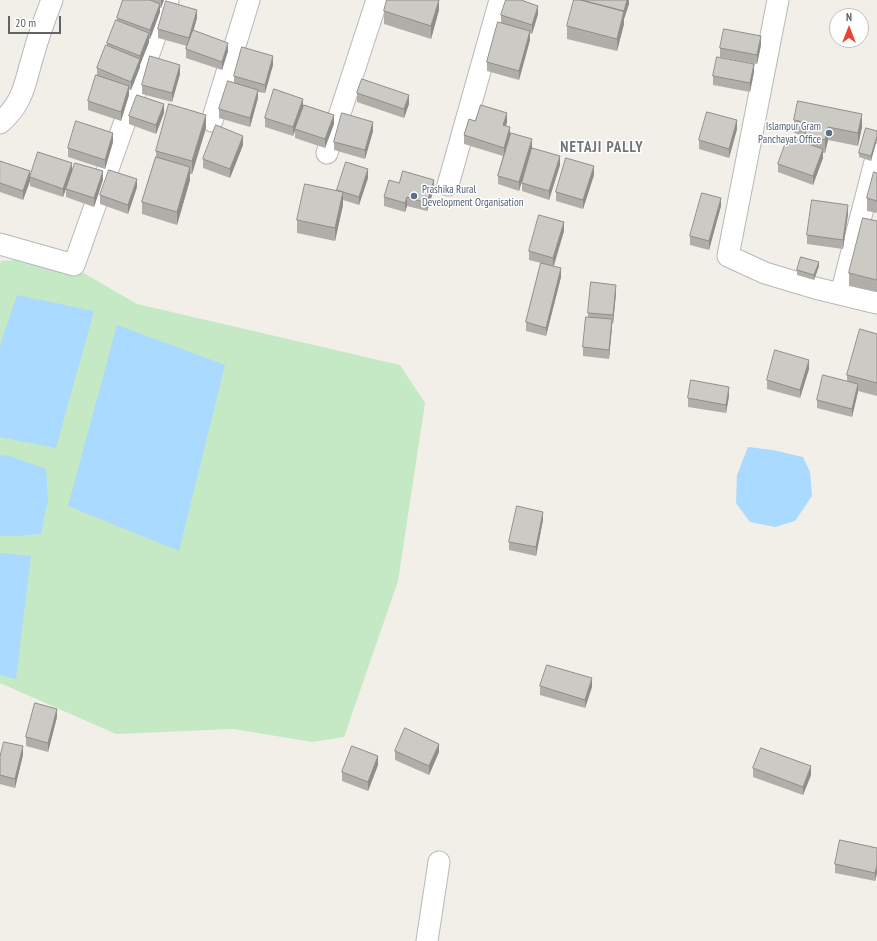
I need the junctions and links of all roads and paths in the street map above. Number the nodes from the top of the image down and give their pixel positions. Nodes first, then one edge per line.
1 (52, 0) edge
2 (168, 0) edge
3 (250, 0) edge
4 (377, 0) edge
5 (500, 0) edge
6 (778, 0) edge
7 (212, 121) dead end
8 (0, 124) edge
9 (327, 153) dead end
10 (877, 154) edge
11 (448, 185) dead end
12 (0, 244) edge
13 (842, 290) dead end
14 (877, 302) edge
15 (439, 862) dead end
16 (427, 941) edge

1 - 8 street
2 - 12 street
3 - 7 street
4 - 9 street
5 - 11 street
6 - 14 street
10 - 13 street
15 - 16 street

